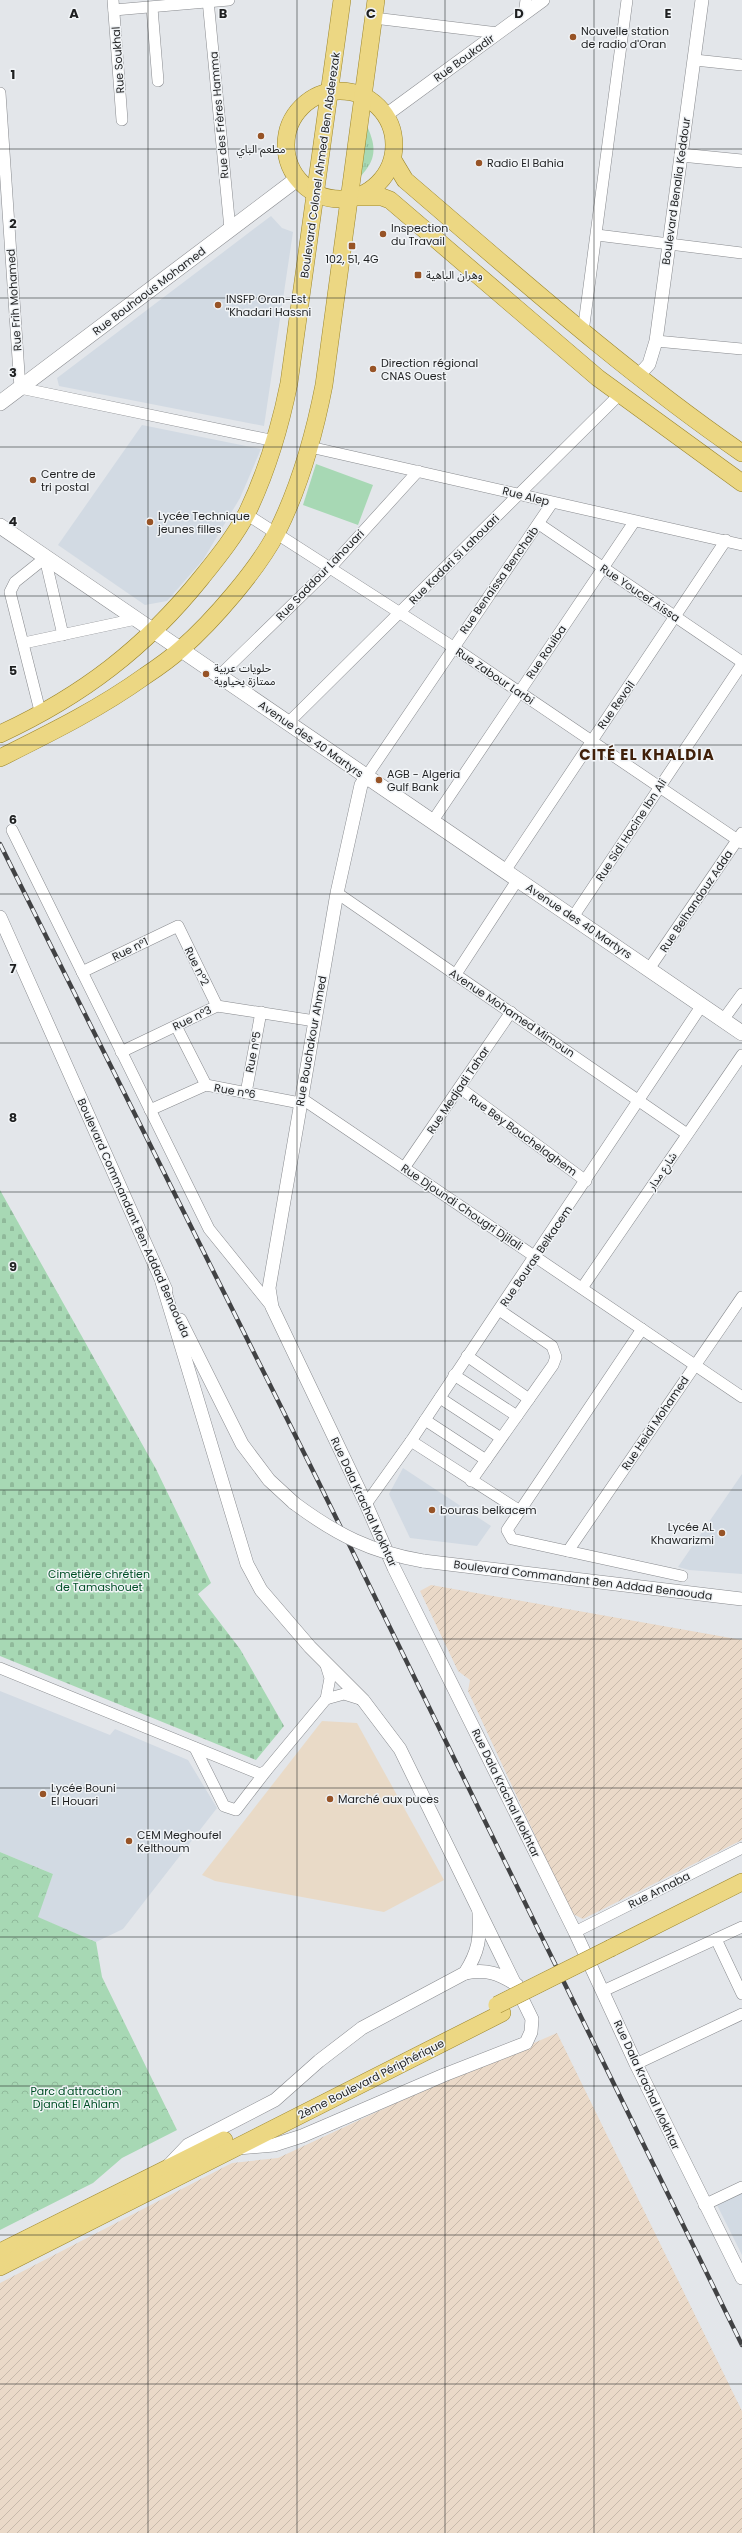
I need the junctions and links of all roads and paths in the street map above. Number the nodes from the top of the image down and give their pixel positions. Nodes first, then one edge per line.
1 (229, 0) edge
2 (342, 0) edge
3 (376, 0) edge
4 (526, 0) edge
5 (543, 0) edge
6 (627, 0) edge
7 (702, 0) edge
8 (208, 1) edge
9 (113, 5) edge
10 (152, 8) junction
11 (524, 14) junction
12 (374, 18) junction
13 (498, 33) junction
14 (695, 60) junction
15 (742, 65) edge
16 (158, 81) dead end
17 (330, 91) junction
18 (0, 93) edge
19 (363, 96) junction
20 (386, 115) junction
21 (122, 120) dead end
22 (681, 155) junction
23 (393, 160) junction
24 (742, 161) edge
25 (297, 179) junction
26 (316, 194) junction
27 (353, 198) junction
28 (230, 230) junction
29 (597, 235) junction
30 (668, 245) junction
31 (742, 253) edge
32 (583, 332) junction
33 (656, 341) junction
34 (742, 349) edge
35 (638, 376) junction
36 (20, 388) junction
37 (619, 395) junction
38 (0, 403) edge
39 (275, 441) junction
40 (310, 447) junction
41 (742, 453) edge
42 (418, 471) junction
43 (742, 483) edge
44 (520, 494) junction
45 (552, 502) junction
46 (246, 514) junction
47 (634, 522) junction
48 (539, 524) junction
49 (0, 526) edge
50 (276, 533) junction
51 (726, 540) junction
52 (742, 545) edge
53 (45, 558) junction
54 (330, 568) junction
55 (603, 568) junction
56 (399, 614) junction
57 (676, 617) junction
58 (136, 619) junction
59 (153, 632) junction
60 (63, 635) junction
61 (24, 643) junction
62 (453, 647) junction
63 (181, 650) junction
64 (742, 663) edge
65 (219, 676) junction
66 (518, 692) junction
67 (41, 715) junction
68 (288, 723) junction
69 (0, 734) edge
70 (591, 741) junction
71 (1, 758) edge
72 (366, 777) junction
73 (659, 787) junction
74 (432, 822) junction
75 (12, 830) dead end
76 (740, 838) edge
77 (512, 875) junction
78 (337, 893) junction
79 (0, 916) edge
80 (573, 917) junction
81 (178, 926) joint
82 (0, 938) edge
83 (18, 959) junction
84 (649, 969) junction
85 (82, 972) junction
86 (456, 974) junction
87 (742, 994) edge
88 (702, 1005) junction
89 (217, 1006) junction
90 (261, 1012) junction
91 (511, 1012) junction
92 (723, 1020) junction
93 (315, 1021) junction
94 (176, 1026) junction
95 (742, 1033) edge
96 (121, 1052) junction
97 (742, 1055) edge
98 (206, 1085) junction
99 (460, 1088) junction
100 (246, 1093) junction
101 (300, 1100) junction
102 (640, 1100) junction
103 (150, 1110) junction
104 (687, 1134) junction
105 (404, 1168) junction
106 (586, 1181) junction
107 (536, 1256) junction
108 (162, 1282) junction
109 (582, 1288) junction
110 (742, 1297) edge
111 (272, 1307) junction
112 (499, 1310) junction
113 (642, 1328) junction
114 (467, 1356) junction
115 (696, 1364) junction
116 (454, 1376) junction
117 (742, 1397) edge
118 (440, 1398) junction
119 (529, 1399) junction
120 (517, 1416) junction
121 (425, 1420) junction
122 (501, 1438) junction
123 (411, 1441) junction
124 (486, 1460) junction
125 (471, 1481) junction
126 (366, 1504) junction
127 (520, 1511) junction
128 (568, 1550) junction
129 (682, 1576) dead end
130 (742, 1599) edge
131 (324, 1662) junction
132 (0, 1668) edge
133 (326, 1699) junction
134 (363, 1700) junction
135 (195, 1748) junction
136 (266, 1771) junction
137 (742, 1848) edge
138 (742, 1882) edge
139 (742, 1893) edge
140 (479, 1909) junction
141 (742, 1927) edge
142 (575, 1932) junction
143 (716, 1939) junction
144 (614, 1952) junction
145 (465, 1973) junction
146 (518, 1986) junction
147 (604, 1991) junction
148 (742, 1994) edge
149 (499, 2009) junction
150 (742, 2014) edge
151 (636, 2064) junction
152 (234, 2149) junction
153 (166, 2170) junction
154 (742, 2187) edge
155 (704, 2205) junction
156 (0, 2252) edge
157 (0, 2267) edge
158 (742, 2278) edge

1 - 8 street
2 - 17 main road, Boulevard Colonel Ahmed Ben Abderezak
3 - 12 main road
4 - 11 street
5 - 11 street, Rue Boukadir
6 - 29 street
7 - 14 street, Boulevard Benalia Keddour
8 - 10 street
8 - 28 street, Rue des Frères Hamma
9 - 10 street
9 - 21 street, Rue Soukhal
10 - 16 street
11 - 13 street, Rue Boukadir
12 - 13 street
12 - 19 main road
13 - 20 street, Rue Boukadir
14 - 15 street
14 - 22 street, Boulevard Benalia Keddour
17 - 19 main road
17 - 25 main road
17 - 26 main road, Boulevard Colonel Ahmed Ben Abderezak
18 - 36 street, Rue Frih Mohamed
19 - 20 main road
19 - 27 main road
20 - 23 main road
22 - 24 street
22 - 30 street, Boulevard Benalia Keddour
23 - 27 main road
23 - 32 main road
25 - 26 main road
25 - 28 main road, Rue Bouhaous Mohamed
26 - 27 main road
26 - 39 main road, Boulevard Colonel Ahmed Ben Abderezak
27 - 37 main road
27 - 40 main road
28 - 36 main road, Rue Bouhaous Mohamed
29 - 30 street
29 - 32 street
30 - 31 street
30 - 33 street, Boulevard Benalia Keddour
32 - 35 main road
33 - 34 street
33 - 35 street, Boulevard Benalia Keddour
35 - 41 main road
36 - 38 main road, Rue Bouhaous Mohamed
36 - 39 street
37 - 43 main road
37 - 44 street, Rue Kadari Si Lahouari
39 - 46 main road, Boulevard Colonel Ahmed Ben Abderezak
40 - 42 street, Rue Alep
40 - 50 main road
42 - 44 street, Rue Alep
42 - 54 street, Rue Saddour Lahouari
44 - 45 street, Rue Alep
44 - 56 street, Rue Kadari Si Lahouari
45 - 47 street, Rue Alep
45 - 48 street, Rue Benaissa Benchaib
46 - 50 street, Rue Zabour Larbi
46 - 59 main road, Boulevard Colonel Ahmed Ben Abderezak
47 - 51 street, Rue Alep
47 - 55 street, Rue Rouiba
48 - 55 street, Rue Youcef Aissa
48 - 62 street, Rue Benaissa Benchaib
49 - 53 main road, Avenue des 40 Martyrs
50 - 54 street, Rue Zabour Larbi
50 - 63 main road
51 - 52 street, Rue Alep
51 - 57 street, Rue Revoil
53 - 58 main road, Avenue des 40 Martyrs
53 - 60 street
53 - 61 street
54 - 56 street, Rue Zabour Larbi
54 - 65 street, Rue Saddour Lahouari
55 - 57 street, Rue Youcef Aissa
55 - 66 street, Rue Rouiba
56 - 62 street, Rue Zabour Larbi
56 - 68 street, Rue Kadari Si Lahouari
57 - 64 street, Rue Youcef Aissa
57 - 70 street, Rue Revoil
58 - 59 main road, Avenue des 40 Martyrs
58 - 60 street
59 - 63 main road, Avenue des 40 Martyrs
59 - 67 main road, Boulevard Colonel Ahmed Ben Abderezak
60 - 61 street
61 - 67 street
62 - 66 street, Rue Zabour Larbi
62 - 72 street, Rue Benaissa Benchaib
63 - 65 main road, Avenue des 40 Martyrs
63 - 71 main road
64 - 73 street, Rue Sidi Hocine Ibn Ali
65 - 68 main road, Avenue des 40 Martyrs
66 - 70 street, Rue Zabour Larbi
66 - 74 street, Rue Rouiba
67 - 69 main road, Boulevard Colonel Ahmed Ben Abderezak
68 - 72 main road, Avenue des 40 Martyrs
70 - 73 street, Rue Zabour Larbi
70 - 77 street, Rue Revoil
72 - 74 main road, Avenue des 40 Martyrs
72 - 78 street, Rue Bouchakour Ahmed
73 - 76 street, Rue Zabour Larbi
73 - 80 street, Rue Sidi Hocine Ibn Ali
74 - 77 main road, Avenue des 40 Martyrs
75 - 85 street
76 - 84 street, Rue Belhandouz Adda
77 - 80 main road, Avenue des 40 Martyrs
77 - 86 street, Rue Revoil
78 - 86 street, Avenue Mohamed Mimoun
78 - 93 street, Rue Bouchakour Ahmed
79 - 83 street, Boulevard Commandant Ben Addad Benaouda
80 - 84 main road, Avenue des 40 Martyrs
81 - 85 street, Rue n°1
81 - 89 street, Rue n°2
82 - 83 street
83 - 108 street, Boulevard Commandant Ben Addad Benaouda
84 - 88 main road, Avenue des 40 Martyrs
85 - 96 street
86 - 91 street, Avenue Mohamed Mimoun
87 - 92 street
88 - 92 main road, Avenue des 40 Martyrs
88 - 102 street, Rue Bouras Belkacem
89 - 90 street, Rue n°3
89 - 94 street, Rue n°3
90 - 93 street, Rue n°3
90 - 100 street, Rue n°5
91 - 99 street, Rue Medjadi Tahar
91 - 102 street, Avenue Mohamed Mimoun
92 - 95 main road, Avenue des 40 Martyrs
93 - 101 street, Rue Bouchakour Ahmed
94 - 96 street, Rue n°3
94 - 98 street
96 - 103 street
97 - 104 street, شارع مدار
98 - 100 street, Rue n°6
98 - 103 street, Rue n°6
99 - 105 street, Rue Medjadi Tahar
99 - 106 street, Rue Bey Bouchelaghem
100 - 101 street, Rue n°6
101 - 105 street, Rue Djoundi Chougri Djilali
101 - 111 street, Rue Bouchakour Ahmed
102 - 104 street, Avenue Mohamed Mimoun
102 - 106 street, Rue Bouras Belkacem
103 - 111 street
104 - 109 street, شارع مدار
105 - 107 street, Rue Djoundi Chougri Djilali
106 - 107 street, Rue Bouras Belkacem
107 - 109 street, Rue Djoundi Chougri Djilali
107 - 112 street, Rue Bouras Belkacem
108 - 130 street, Boulevard Commandant Ben Addad Benaouda, bridge
108 - 131 street
109 - 113 street, Rue Djoundi Chougri Djilali
110 - 115 street, Rue Heidi Mohamed
111 - 126 street, Rue Dala Krachal Mokhtar
112 - 114 street, Rue Bouras Belkacem
112 - 119 street
113 - 115 street, Rue Djoundi Chougri Djilali
113 - 127 street
114 - 116 street, Rue Bouras Belkacem
114 - 119 street
115 - 117 street, Rue Djoundi Chougri Djilali
115 - 128 street, Rue Heidi Mohamed
116 - 118 street, Rue Bouras Belkacem
116 - 120 street
118 - 121 street, Rue Bouras Belkacem
118 - 122 street
119 - 120 street
120 - 122 street
121 - 123 street, Rue Bouras Belkacem
121 - 124 street
122 - 124 street
123 - 125 street
123 - 126 street, Rue Bouras Belkacem
124 - 125 street
125 - 127 street
126 - 142 street, Rue Dala Krachal Mokhtar
127 - 128 street
128 - 129 street
131 - 133 street
131 - 134 street
132 - 135 street
133 - 134 street
133 - 136 street
134 - 140 street
135 - 136 street
135 - 136 street
137 - 142 street, Rue Annaba
138 - 144 main road, 2ème Boulevard Périphérique
139 - 144 main road, 2ème Boulevard Périphérique
140 - 145 street
140 - 146 street
141 - 143 street
142 - 147 street, Rue Dala Krachal Mokhtar
143 - 147 street
143 - 148 street
144 - 149 main road, 2ème Boulevard Périphérique
145 - 146 street
145 - 153 street
146 - 152 street
147 - 151 street, Rue Dala Krachal Mokhtar
149 - 152 main road, 2ème Boulevard Périphérique
149 - 153 main road, 2ème Boulevard Périphérique
150 - 151 street
151 - 155 street, Rue Dala Krachal Mokhtar
152 - 157 main road, 2ème Boulevard Périphérique
153 - 156 main road, 2ème Boulevard Périphérique
154 - 155 street
155 - 158 street, Rue Dala Krachal Mokhtar

